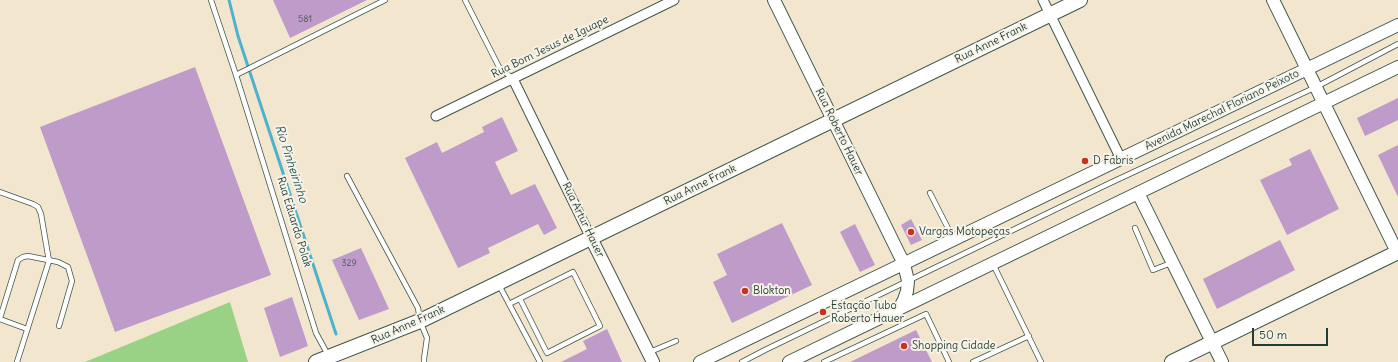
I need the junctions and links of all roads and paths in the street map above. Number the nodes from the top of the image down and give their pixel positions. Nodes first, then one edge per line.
1 (210, 0) edge
2 (385, 0) edge
3 (466, 0) edge
4 (674, 0) edge
5 (774, 0) edge
6 (1043, 0) edge
7 (1080, 0) edge
8 (1273, 0) edge
9 (1050, 14) junction
10 (1398, 25) edge
11 (1398, 44) edge
12 (1398, 67) edge
13 (1307, 69) junction
14 (236, 75) junction
15 (513, 79) junction
16 (1316, 87) junction
17 (1324, 103) junction
18 (436, 116) dead end
19 (833, 120) junction
20 (1121, 158) junction
21 (347, 176) dead end
22 (0, 192) edge
23 (930, 193) dead end
24 (1138, 193) junction
25 (1135, 228) dead end
26 (592, 238) junction
27 (953, 240) junction
28 (1398, 253) edge
29 (49, 261) junction
30 (1172, 262) junction
31 (904, 264) junction
32 (992, 264) junction
33 (908, 281) junction
34 (498, 283) junction
35 (520, 299) junction
36 (509, 304) junction
37 (899, 309) junction
38 (0, 319) edge
39 (420, 321) junction
40 (59, 326) dead end
41 (27, 329) junction
42 (1029, 336) junction
43 (676, 341) dead end
44 (1212, 342) junction
45 (650, 357) edge
46 (325, 360) edge
47 (17, 362) edge
48 (424, 362) edge
49 (540, 362) edge
50 (700, 362) edge
51 (742, 362) edge
52 (789, 362) edge
53 (824, 362) edge
54 (949, 362) edge
55 (973, 362) edge
56 (1041, 362) edge
57 (1172, 362) edge
58 (1222, 362) edge

1 - 14 lane, Rua Eduardo Polak
2 - 14 lane
3 - 15 lane
4 - 15 street, Rua Bom Jesus de Iguape
5 - 19 street, Rua Roberto Hauer
6 - 9 street
7 - 9 main road, Rua Anne Frank
8 - 13 street
9 - 19 main road, Rua Anne Frank
9 - 20 street
10 - 13 street, Avenida Marechal Floriano Peixoto
11 - 16 lane
12 - 17 street
13 - 16 street
13 - 20 street, Avenida Marechal Floriano Peixoto
14 - 46 lane, Rua Eduardo Polak
15 - 18 street, Rua Bom Jesus de Iguape
15 - 26 street, Rua Artur Hauer
16 - 17 street
16 - 33 lane
17 - 24 street
17 - 28 street
19 - 26 main road, Rua Anne Frank
19 - 31 street, Rua Roberto Hauer
20 - 27 street, Avenida Marechal Floriano Peixoto
21 - 39 lane
22 - 29 lane
23 - 27 lane
24 - 30 street
24 - 32 street
25 - 30 lane
26 - 34 main road, Rua Anne Frank
26 - 45 street, Rua Artur Hauer
27 - 31 street, Avenida Marechal Floriano Peixoto
28 - 44 main road
29 - 38 lane
29 - 40 lane
29 - 41 lane
30 - 44 street
31 - 33 street, Rua Roberto Hauer
31 - 50 street, Avenida Marechal Floriano Peixoto
32 - 37 street
32 - 42 lane
33 - 37 street
33 - 51 lane
34 - 36 lane
34 - 39 main road, Rua Anne Frank
35 - 35 lane
35 - 36 lane
36 - 49 lane
37 - 52 street
38 - 41 lane
39 - 46 main road, Rua Anne Frank
39 - 48 lane
41 - 47 lane
42 - 55 lane
42 - 56 lane
43 - 45 lane
44 - 57 main road
44 - 58 street
53 - 54 lane

